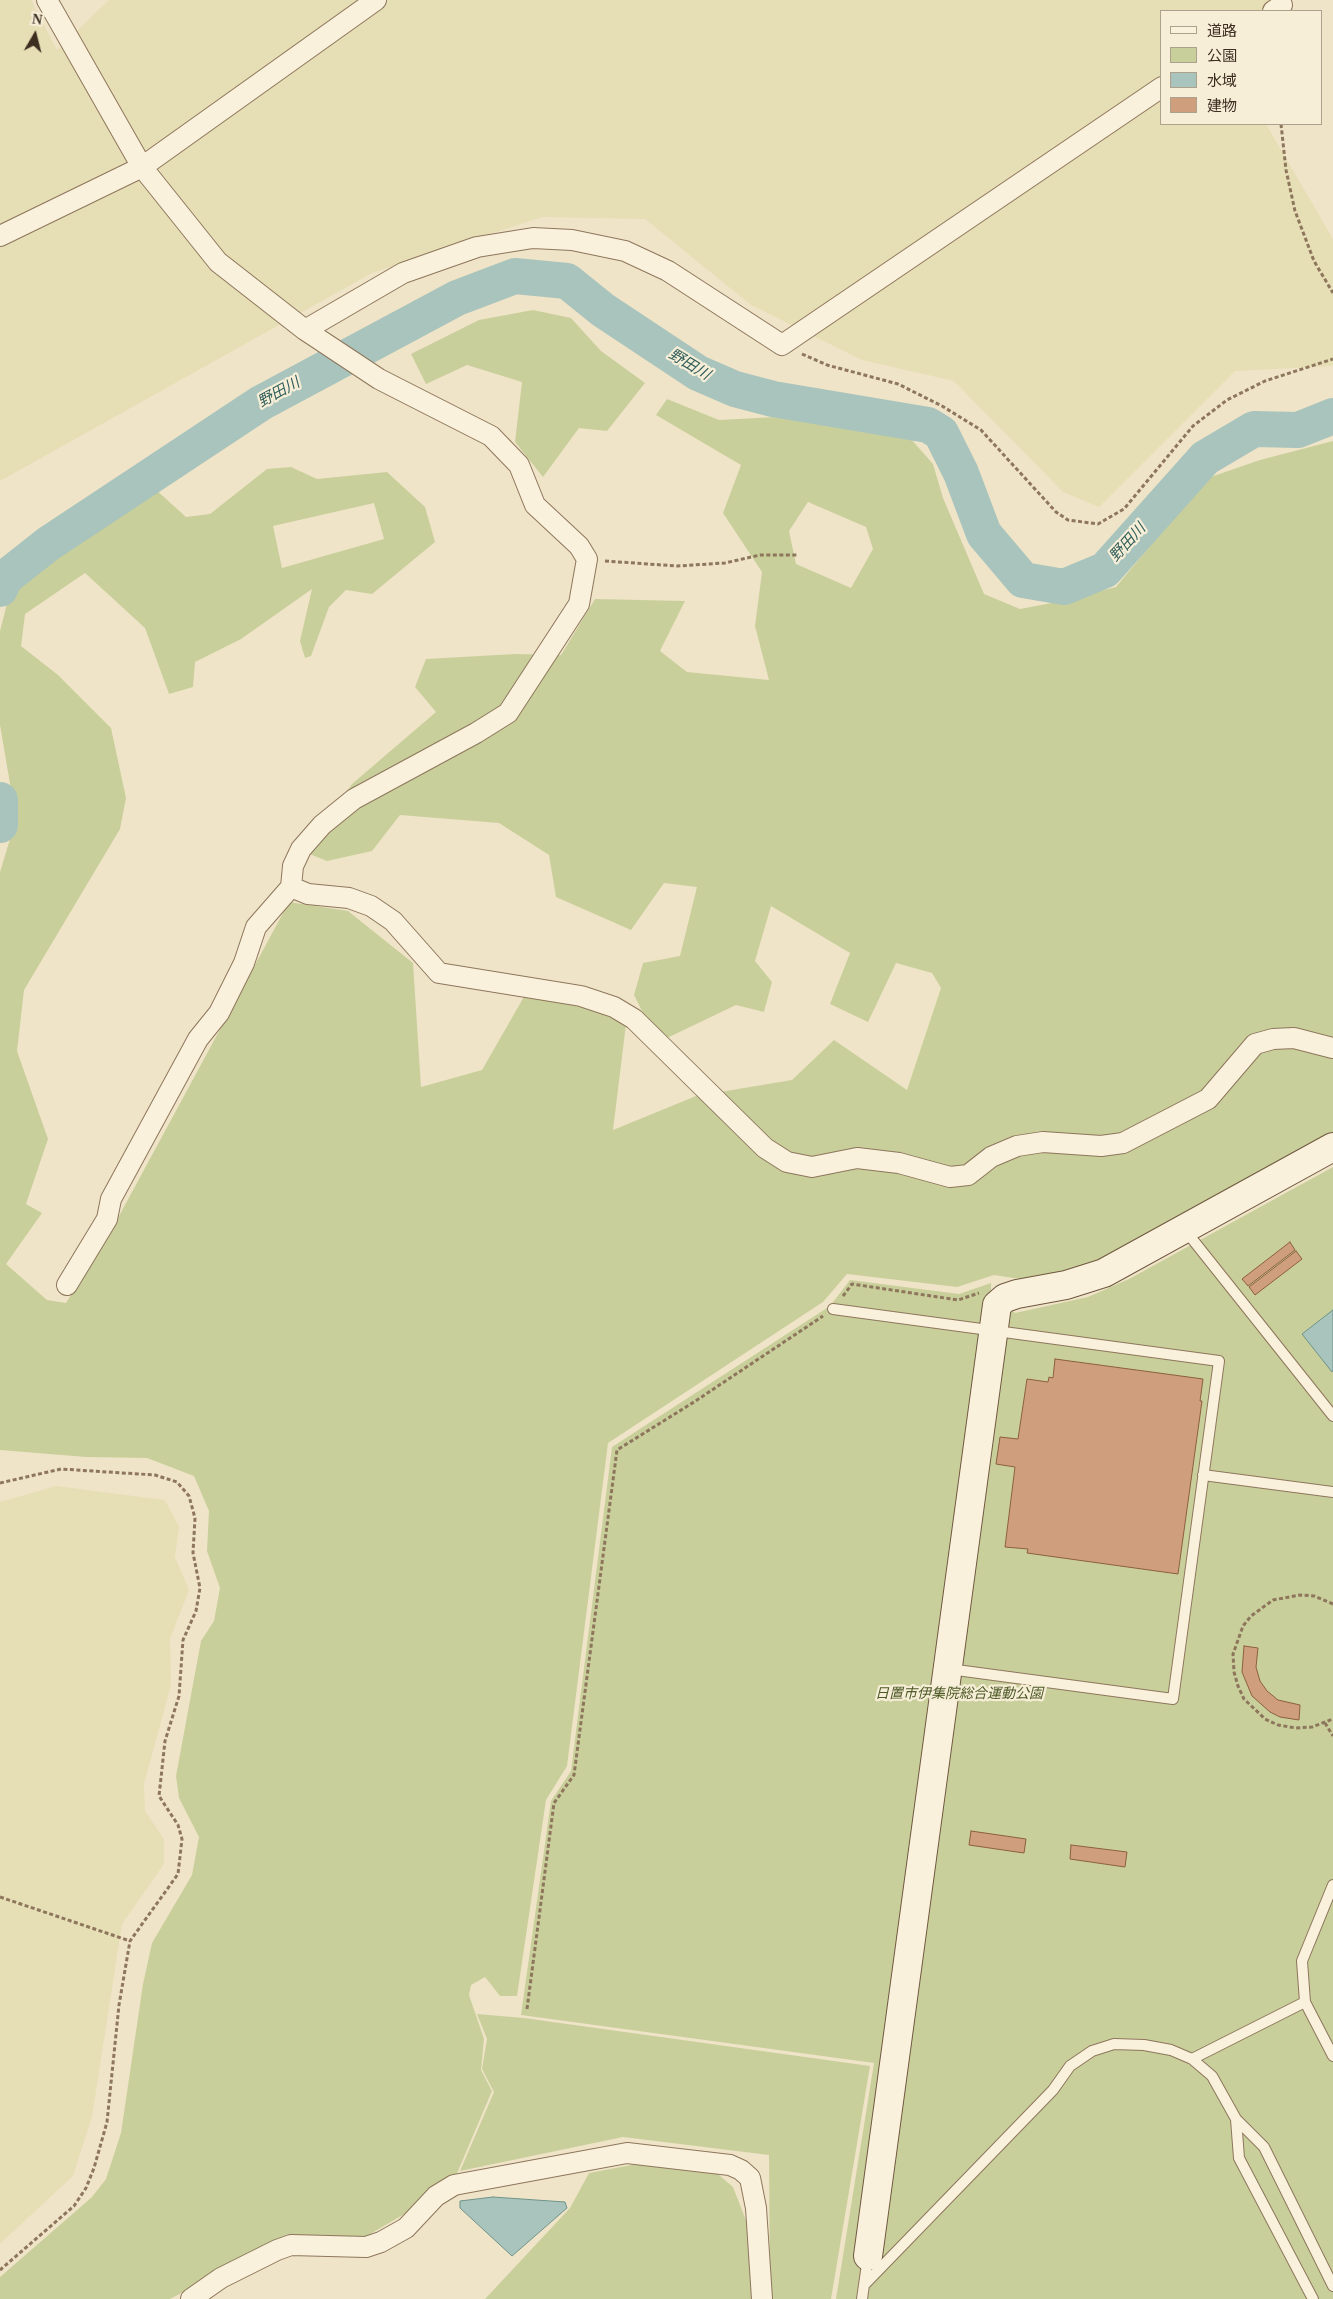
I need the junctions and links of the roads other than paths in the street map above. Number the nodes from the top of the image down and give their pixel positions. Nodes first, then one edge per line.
1 (47, 0) edge
2 (376, 0) edge
3 (1160, 88) edge
4 (142, 168) junction
5 (0, 236) edge
6 (312, 335) junction
7 (291, 887) junction
8 (1333, 1048) edge
9 (1333, 1147) edge
10 (1184, 1229) junction
11 (67, 1285) dead end
12 (832, 1309) road end
13 (993, 1331) junction
14 (1332, 1414) edge
15 (1203, 1475) junction
16 (1333, 1492) edge
17 (948, 1669) junction
18 (1333, 1885) edge
19 (1305, 2002) junction
20 (1333, 2056) edge
21 (1192, 2059) junction
22 (1236, 2119) junction
23 (868, 2256) joint
24 (864, 2285) junction
25 (1333, 2286) edge
26 (191, 2299) edge
27 (762, 2299) edge
28 (862, 2299) edge
29 (1313, 2299) edge

1 - 4 street
2 - 4 street
3 - 6 street
4 - 5 street
4 - 6 street
6 - 7 street
7 - 8 street
7 - 11 street
9 - 10 street
10 - 13 street
10 - 14 lane
12 - 13 lane
13 - 15 lane
13 - 17 street
15 - 16 lane
15 - 17 lane
17 - 23 street
18 - 19 lane
19 - 20 lane
19 - 21 lane
21 - 22 lane
21 - 24 lane
22 - 25 lane
22 - 29 lane
23 - 24 lane
24 - 28 lane
26 - 27 street

